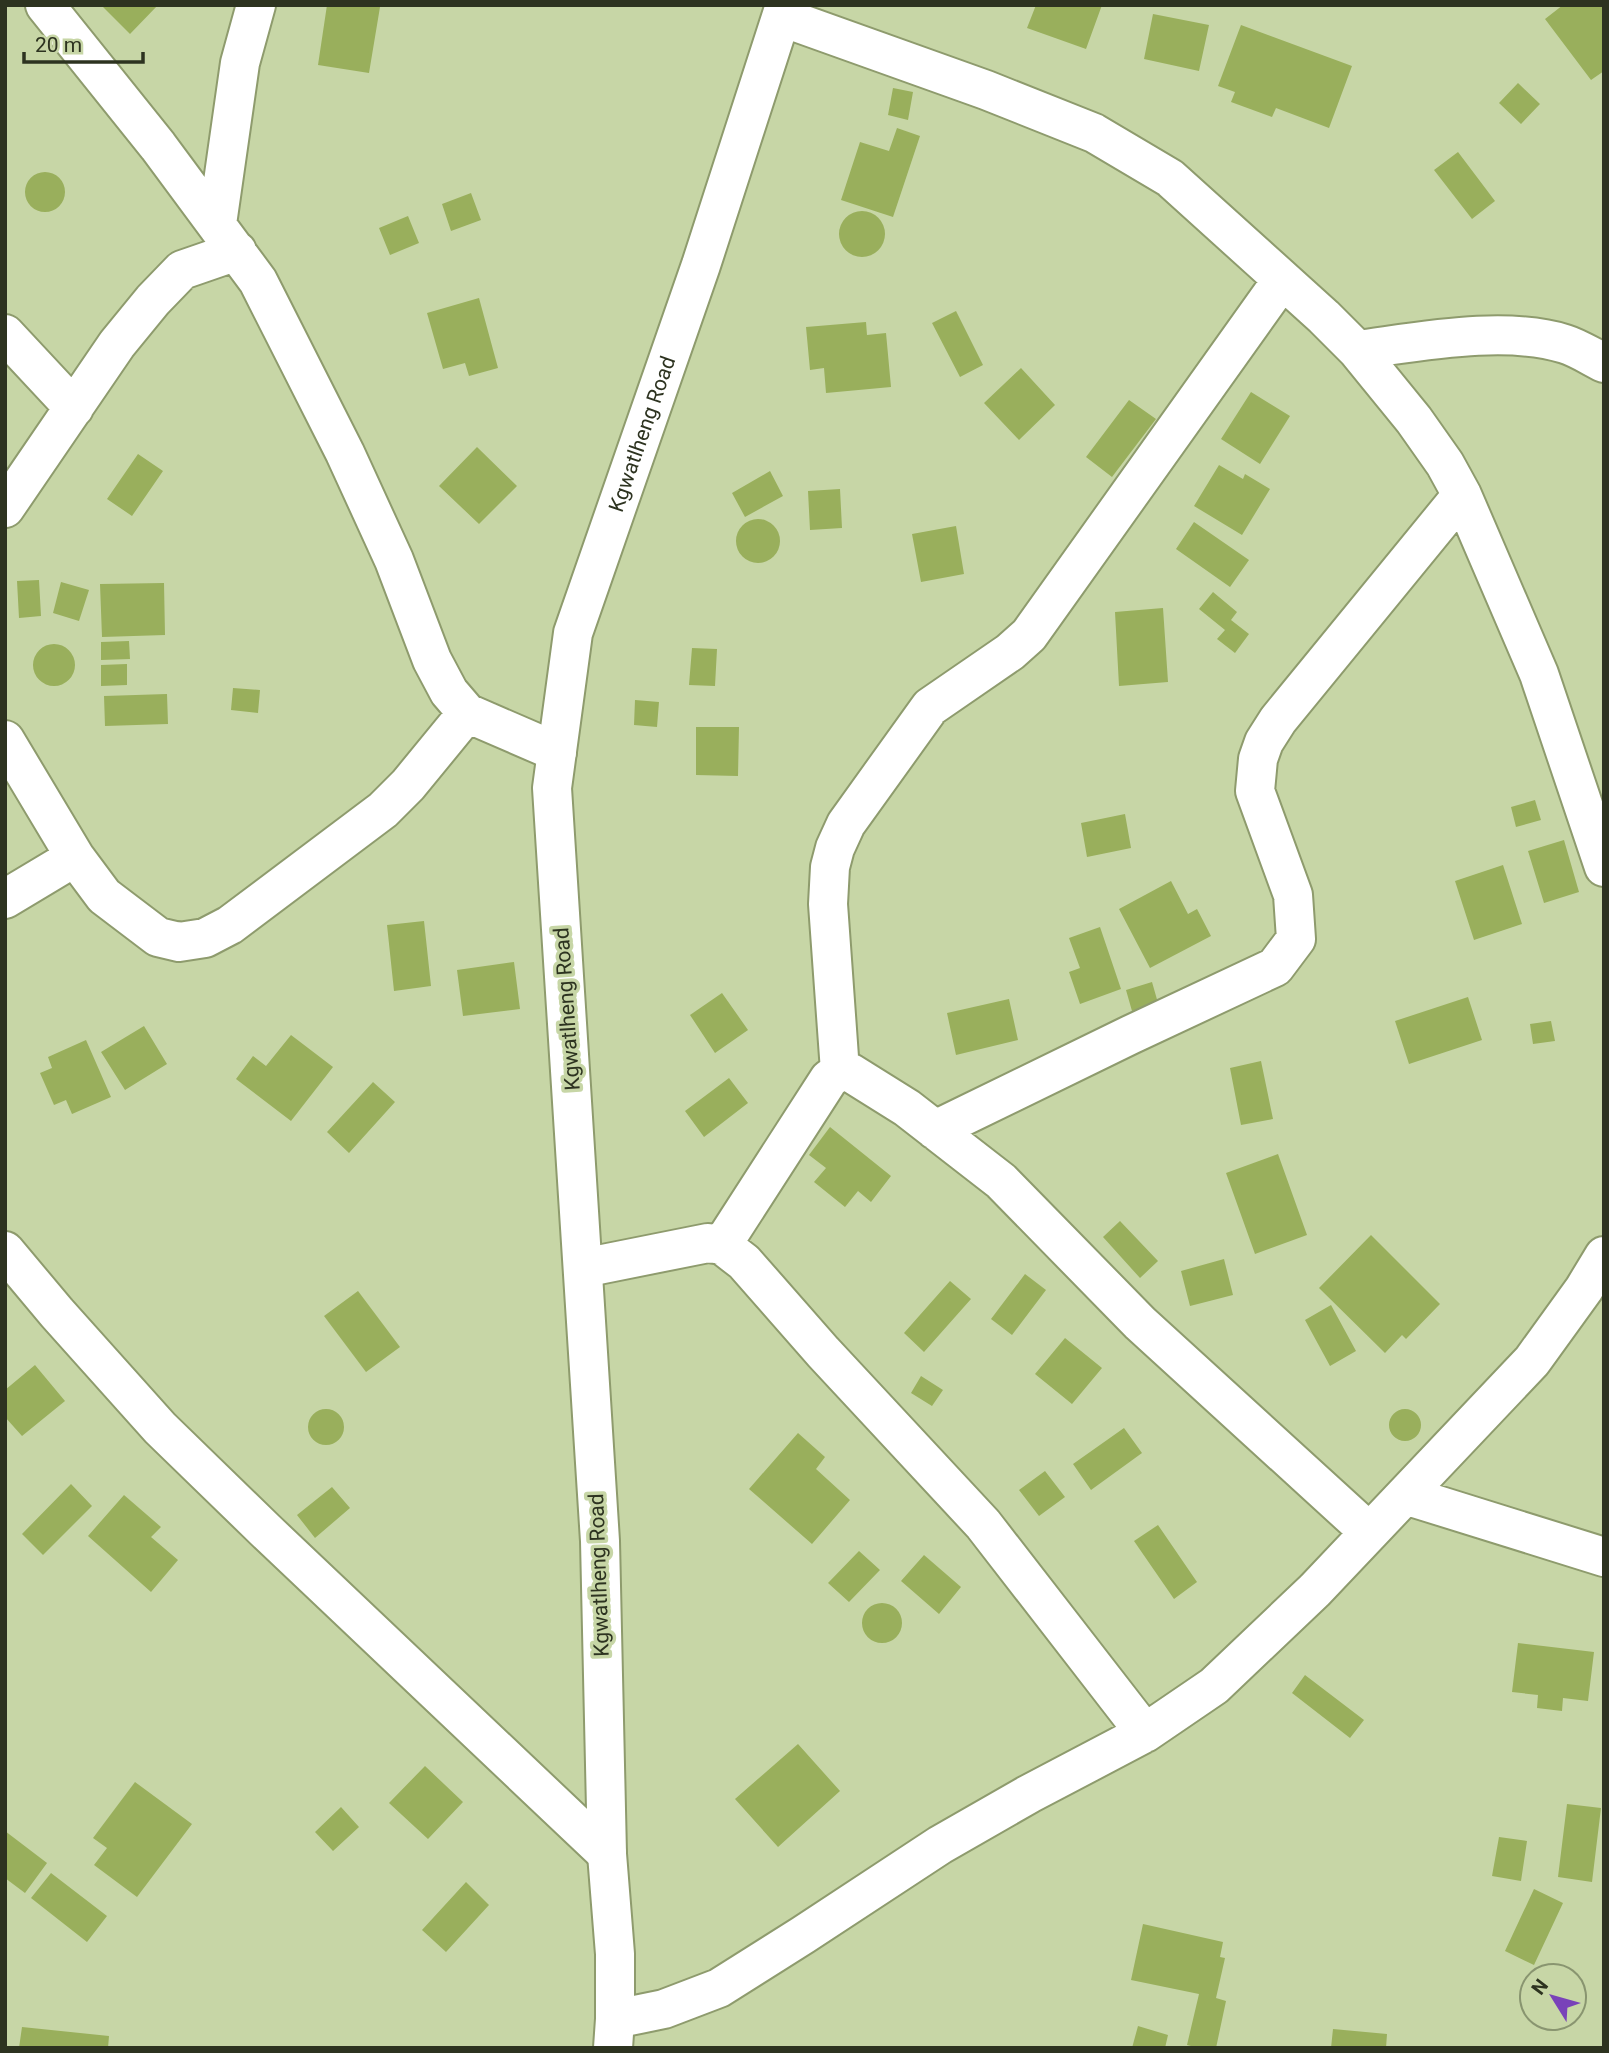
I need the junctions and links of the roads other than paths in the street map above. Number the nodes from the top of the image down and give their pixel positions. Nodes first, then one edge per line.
1 (45, 5) edge
2 (256, 5) edge
3 (784, 11) edge
4 (227, 238) junction
5 (1283, 280) junction
6 (5, 334) edge
7 (1357, 350) junction
8 (1604, 363) edge
9 (74, 408) junction
10 (1462, 495) junction
11 (5, 508) edge
12 (467, 713) junction
13 (5, 740) edge
14 (557, 752) junction
15 (1589, 779) edge
16 (75, 857) junction
17 (1604, 867) edge
18 (5, 899) edge
19 (840, 1071) junction
20 (935, 1130) junction
21 (722, 1245) junction
22 (5, 1251) edge
23 (1604, 1256) edge
24 (583, 1268) junction
25 (1405, 1495) junction
26 (1370, 1532) junction
27 (1604, 1557) edge
28 (1144, 1733) junction
29 (607, 1854) junction
30 (614, 2033) edge

1 - 4 street
2 - 4 street
3 - 5 street
3 - 14 street, Kgwatlheng Road
4 - 9 street
4 - 12 street
5 - 7 street
5 - 19 street
6 - 9 street
7 - 8 street
7 - 10 street
9 - 11 street
10 - 15 street
10 - 20 street
12 - 14 street
12 - 16 street
13 - 16 street
14 - 24 street, Kgwatlheng Road
15 - 17 street
16 - 18 street
19 - 20 street
19 - 21 street
20 - 26 street
21 - 24 street
21 - 28 street
22 - 29 street
23 - 25 street
24 - 29 street, Kgwatlheng Road
25 - 26 street
25 - 27 street
26 - 28 street
28 - 30 street
29 - 30 street, Kgwatlheng Road

